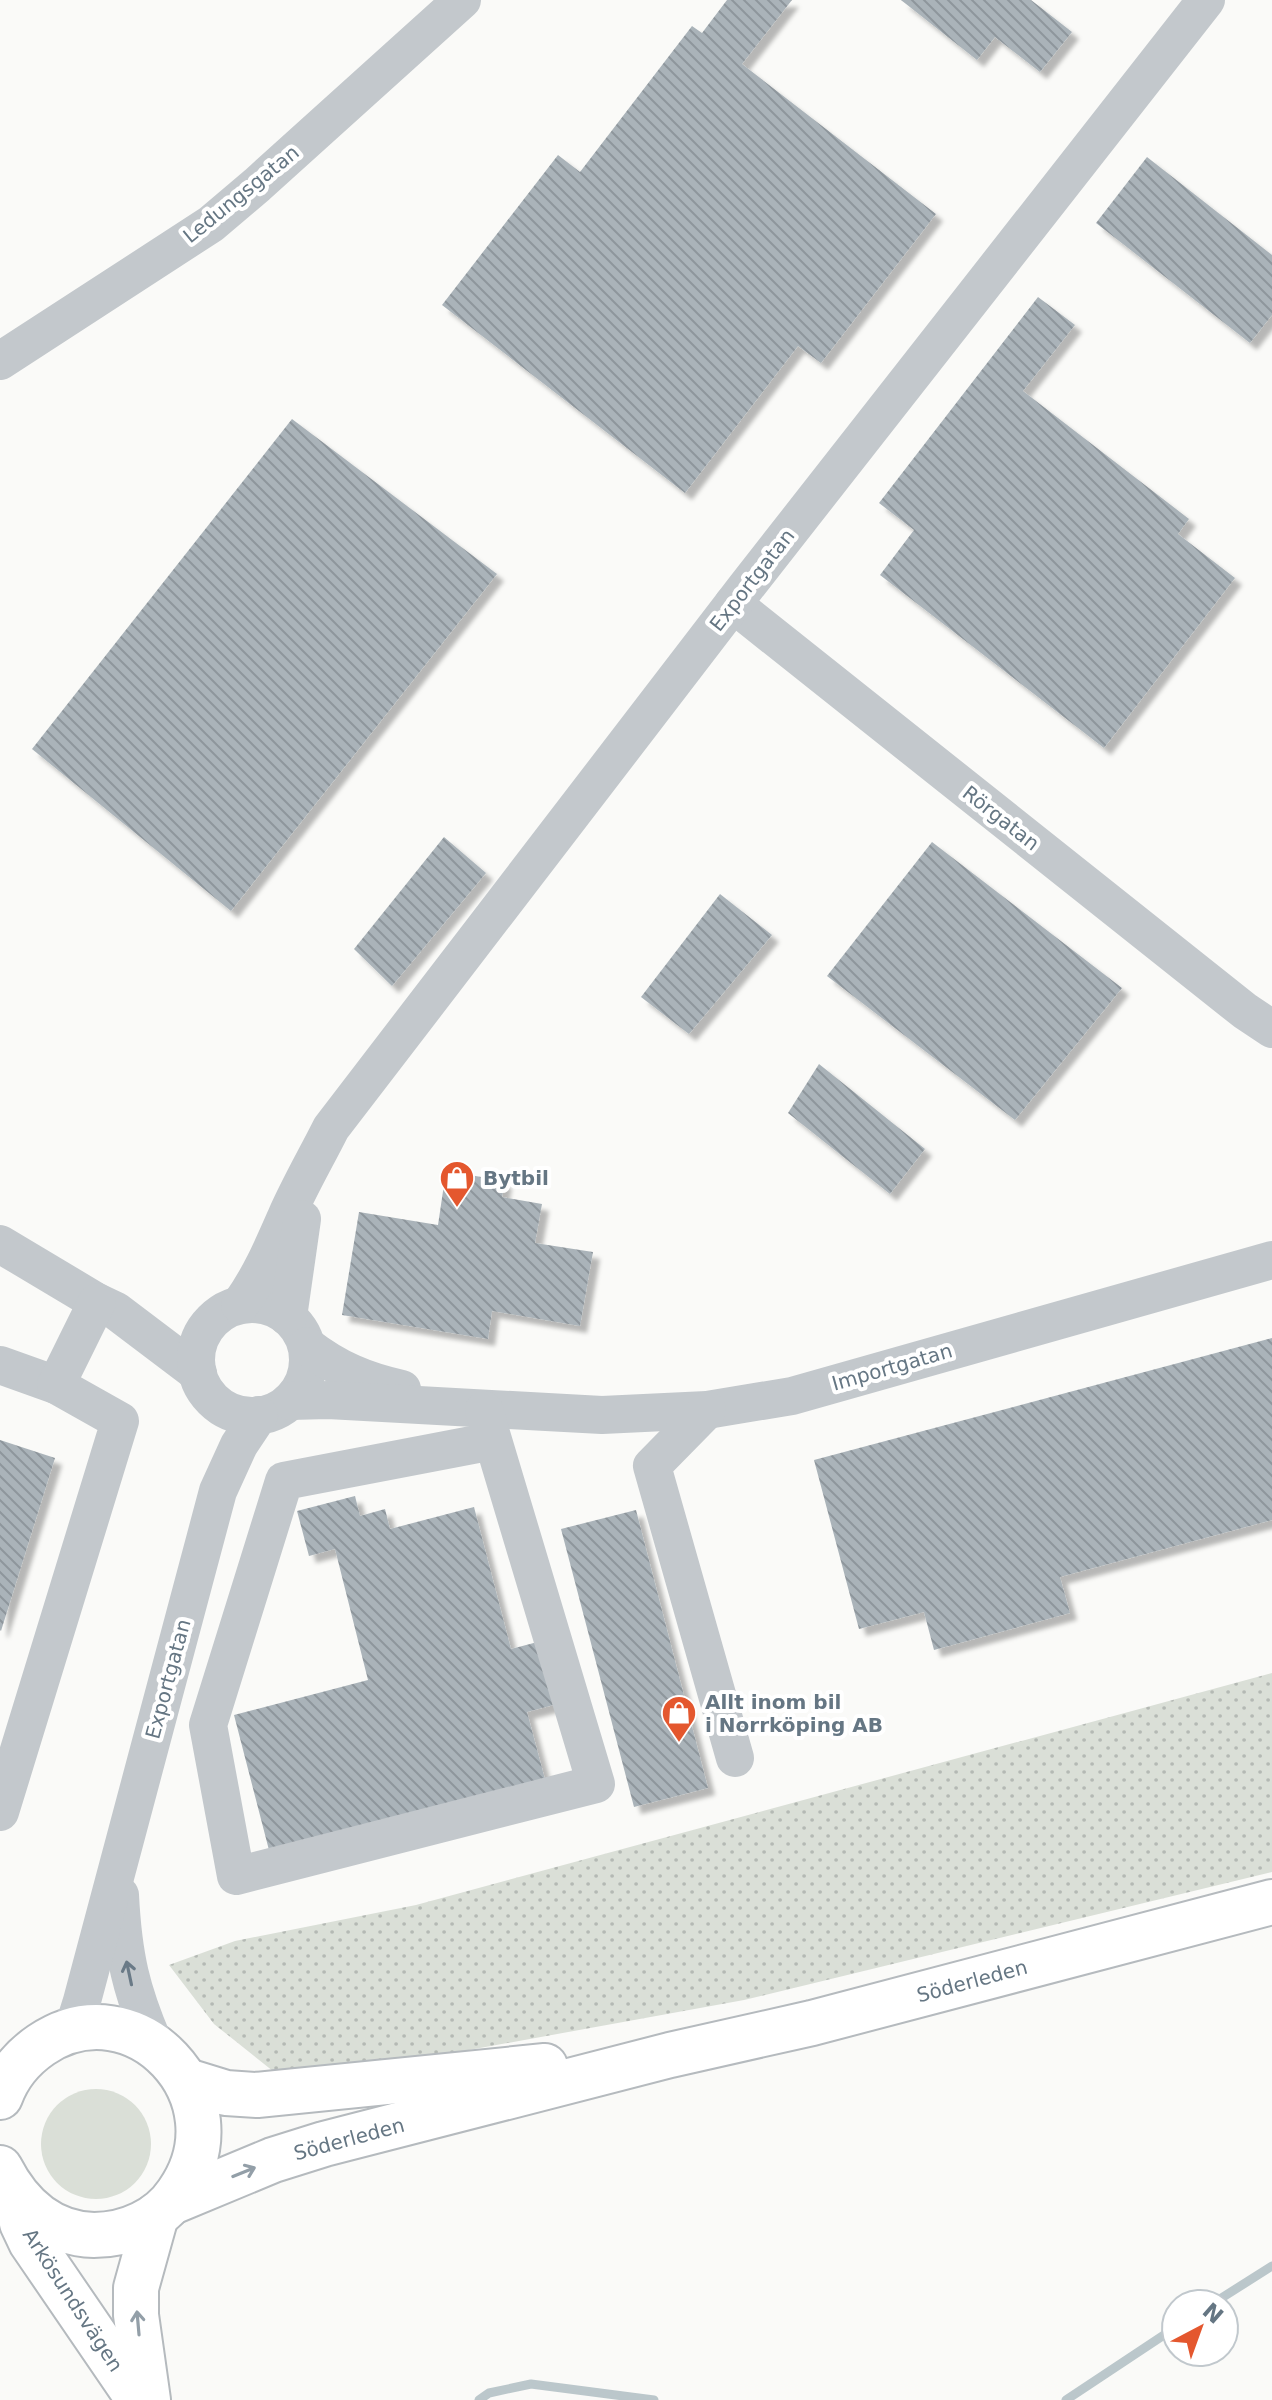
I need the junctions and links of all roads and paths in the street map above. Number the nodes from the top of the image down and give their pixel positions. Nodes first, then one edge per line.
1 (462, 0) edge
2 (1206, 0) edge
3 (0, 361) edge
4 (733, 604) junction
5 (1272, 1029) edge
6 (311, 1169) junction
7 (0, 1244) edge
8 (1272, 1260) edge
9 (106, 1306) junction
10 (226, 1313) junction
11 (298, 1332) junction
12 (0, 1365) edge
13 (56, 1385) junction
14 (208, 1388) junction
15 (274, 1408) junction
16 (707, 1410) junction
17 (493, 1421) junction
18 (218, 1491) junction
19 (735, 1758) dead end
20 (0, 1812) edge
21 (119, 1867) junction
22 (1272, 1902) edge
23 (66, 2033) junction
24 (155, 2046) junction
25 (670, 2055) junction
26 (1, 2092) edge
27 (193, 2100) junction
28 (9, 2201) edge
29 (164, 2209) junction
30 (139, 2400) edge
31 (148, 2400) edge

1 - 3 street, Ledungsgatan
2 - 4 street, Exportgatan
4 - 5 street, Rörgatan
4 - 6 street, Exportgatan
6 - 10 street, Exportgatan
6 - 11 street, Exportgatan
7 - 9 street
8 - 16 street, Importgatan
9 - 10 street
9 - 13 street
9 - 14 street
10 - 11 street
10 - 14 street
11 - 15 street
11 - 17 street, Importgatan
12 - 13 street
13 - 20 street
14 - 15 street
14 - 18 street, Exportgatan
15 - 17 street, Importgatan
15 - 18 street, Exportgatan
16 - 17 street, Importgatan
16 - 19 street
17 - 17 street
18 - 21 street, Exportgatan
21 - 23 street, Exportgatan
24 -> 21 street, Exportgatan
22 - 25 main road, Söderleden
23 - 24 main road
23 - 26 main road
24 - 27 main road
25 - 27 main road, Söderleden
29 -> 25 main road, Söderleden
27 - 29 main road, Arkösundsvägen
28 - 29 main road, Söderleden
28 - 30 main road, Arkösundsvägen
31 -> 29 main road, Arkösundsvägen

